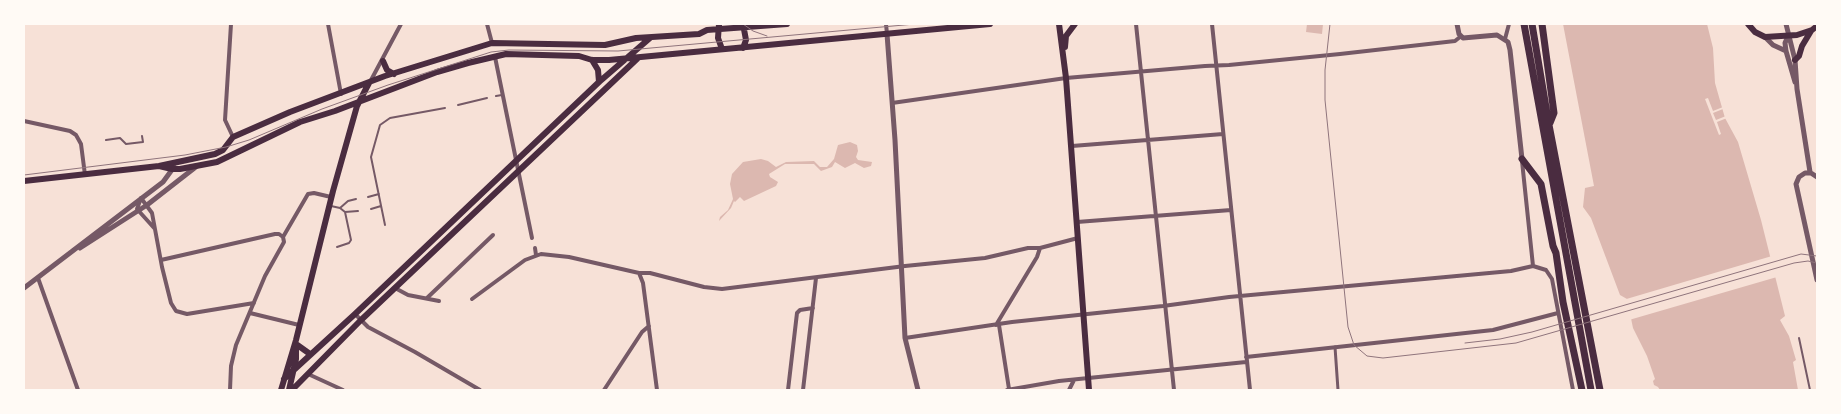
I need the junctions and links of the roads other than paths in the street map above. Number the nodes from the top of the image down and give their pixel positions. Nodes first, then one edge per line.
1 (231, 24) edge
2 (328, 24) edge
3 (401, 24) edge
4 (487, 24) edge
5 (787, 24) edge
6 (886, 24) edge
7 (990, 24) edge
8 (1058, 24) edge
9 (1075, 24) edge
10 (1136, 24) edge
11 (1212, 24) edge
12 (1457, 24) edge
13 (1509, 24) edge
14 (1524, 24) edge
15 (1532, 24) edge
16 (1542, 24) edge
17 (1748, 24) edge
18 (1786, 24) edge
19 (758, 25) edge
20 (719, 27) edge
21 (743, 28) edge
22 (1814, 28) edge
23 (887, 34) junction
24 (1788, 36) junction
25 (1460, 37) junction
26 (1765, 37) junction
27 (650, 38) junction
28 (1505, 40) junction
29 (492, 43) junction
30 (743, 48) junction
31 (722, 49) junction
32 (1786, 50) junction
33 (1064, 55) junction
34 (495, 56) junction
35 (638, 58) junction
36 (624, 59) junction
37 (592, 60) junction
38 (1795, 60) junction
39 (383, 61) junction
40 (1216, 66) junction
41 (1142, 72) junction
42 (394, 74) junction
43 (1066, 78) junction
44 (599, 82) junction
45 (369, 83) junction
46 (1797, 89) junction
47 (341, 94) junction
48 (502, 95) junction
49 (496, 96) dead end
50 (487, 98) dead end
51 (360, 100) junction
52 (892, 104) junction
53 (458, 105) dead end
54 (445, 108) dead end
55 (24, 121) edge
56 (1550, 125) junction
57 (1223, 134) junction
58 (142, 136) dead end
59 (233, 137) junction
60 (106, 140) dead end
61 (1149, 141) junction
62 (1072, 146) junction
63 (1522, 159) junction
64 (178, 161) junction
65 (515, 161) junction
66 (159, 166) junction
67 (197, 166) junction
68 (172, 169) junction
69 (517, 171) junction
70 (1810, 172) junction
71 (85, 175) junction
72 (1817, 177) edge
73 (24, 181) edge
74 (379, 194) junction
75 (331, 197) junction
76 (368, 197) dead end
77 (141, 198) junction
78 (356, 199) dead end
79 (147, 205) junction
80 (329, 206) junction
81 (381, 206) junction
82 (340, 208) junction
83 (371, 208) dead end
84 (1231, 210) junction
85 (358, 211) dead end
86 (138, 212) junction
87 (345, 212) junction
88 (1156, 216) junction
89 (1077, 222) junction
90 (385, 225) dead end
91 (155, 229) junction
92 (1562, 234) junction
93 (493, 235) dead end
94 (283, 237) junction
95 (532, 238) dead end
96 (1078, 238) junction
97 (336, 247) dead end
98 (535, 248) dead end
99 (1040, 248) junction
100 (1556, 253) junction
101 (536, 255) junction
102 (67, 256) junction
103 (161, 260) junction
104 (1533, 266) junction
105 (901, 267) junction
106 (639, 273) junction
107 (38, 278) junction
108 (816, 278) junction
109 (1817, 280) edge
110 (24, 288) edge
111 (395, 288) junction
112 (1240, 297) junction
113 (427, 298) junction
114 (472, 298) dead end
115 (439, 301) dead end
116 (254, 303) junction
117 (1165, 306) junction
118 (814, 308) junction
119 (250, 312) junction
120 (1558, 313) junction
121 (355, 314) junction
122 (1083, 314) junction
123 (360, 321) junction
124 (299, 325) junction
125 (997, 325) junction
126 (649, 326) junction
127 (905, 338) junction
128 (1799, 338) dead end
129 (296, 342) junction
130 (1335, 347) junction
131 (291, 352) junction
132 (310, 354) junction
133 (1246, 357) junction
134 (1246, 362) junction
135 (295, 368) junction
136 (1171, 371) junction
137 (308, 374) junction
138 (1088, 378) junction
139 (284, 379) junction
140 (1074, 380) junction
141 (78, 390) edge
142 (230, 390) edge
143 (281, 390) edge
144 (291, 390) edge
145 (343, 390) edge
146 (480, 390) edge
147 (604, 390) edge
148 (657, 390) edge
149 (788, 390) edge
150 (803, 390) edge
151 (918, 390) edge
152 (1008, 390) edge
153 (1069, 390) edge
154 (1089, 390) edge
155 (1174, 390) edge
156 (1250, 390) edge
157 (1338, 390) edge
158 (1573, 390) edge
159 (1582, 390) edge
160 (1591, 390) edge
161 (1600, 390) edge
162 (1810, 390) edge

1 - 59 street
2 - 47 street
3 - 39 street
4 - 29 street
5 - 19 main road
6 - 23 street
7 - 23 main road
8 - 33 main road
9 - 33 main road
10 - 41 street
11 - 40 street
12 - 25 street
13 - 28 street
14 - 92 highway
15 - 56 highway
16 - 56 highway
17 - 26 main road
18 - 24 street
19 - 21 main road
20 - 21 main road
20 - 27 main road
20 - 31 main road
21 - 30 main road
22 - 24 main road
22 - 38 main road
23 - 30 main road
23 - 52 street
24 - 26 main road
24 - 32 street
24 - 38 street
25 - 28 street
25 - 40 street
26 - 32 street
27 - 29 main road
27 - 36 main road
28 - 63 street
29 - 42 main road
30 - 31 main road
31 - 35 main road
32 - 46 street
33 - 43 main road
34 - 37 main road
34 - 48 street
34 - 51 main road
35 - 36 main road
35 - 69 main road
36 - 37 main road
36 - 44 main road
37 - 44 main road
38 - 46 street
39 - 42 main road
39 - 45 street
40 - 41 street
40 - 57 street
41 - 43 street
41 - 61 street
42 - 45 main road
43 - 52 street
43 - 62 main road
44 - 65 main road
45 - 47 main road
45 - 51 main road
46 - 70 street
47 - 59 main road
48 - 49 lane
48 - 65 street
50 - 53 lane
51 - 67 main road
51 - 75 main road
52 - 105 street
54 - 74 lane
55 - 71 street
56 - 161 highway
57 - 61 street
57 - 84 street
58 - 60 lane
59 - 64 main road
61 - 62 street
61 - 88 street
62 - 89 main road
63 - 100 highway
63 - 104 street
64 - 66 main road
64 - 68 street
65 - 69 street
65 - 121 main road
66 - 68 main road
66 - 71 main road
67 - 68 main road
67 - 79 street
68 - 77 street
69 - 95 street
69 - 111 main road
70 - 72 street
70 - 109 street
71 - 73 main road
74 - 76 lane
74 - 81 lane
75 - 80 main road
75 - 94 street
77 - 79 street
77 - 86 street
77 - 102 street
78 - 82 lane
79 - 86 street
79 - 91 street
80 - 82 lane
80 - 124 main road
81 - 83 lane
81 - 90 lane
82 - 87 lane
84 - 88 street
84 - 112 street
85 - 87 lane
86 - 91 street
86 - 102 street
87 - 97 lane
88 - 89 street
88 - 117 street
89 - 96 main road
91 - 103 street
92 - 100 highway
92 - 160 highway
93 - 113 street
94 - 103 street
94 - 116 street
96 - 99 street
96 - 122 main road
98 - 101 street
99 - 105 street
99 - 125 street
100 - 159 highway
101 - 106 street
101 - 114 street
102 - 107 street
103 - 116 street
104 - 112 street
104 - 120 street
105 - 108 street
105 - 127 street
106 - 108 street
106 - 126 street
107 - 110 street
107 - 141 street
108 - 118 street
111 - 113 street
111 - 123 main road
112 - 117 street
112 - 133 street
113 - 115 street
116 - 119 street
117 - 122 street
117 - 136 street
118 - 149 street
118 - 150 street
119 - 124 street
119 - 142 street
120 - 130 street
120 - 158 street
121 - 123 street
121 - 132 main road
122 - 125 street
122 - 138 main road
123 - 137 main road
123 - 146 street
124 - 129 main road
125 - 127 street
125 - 152 street
126 - 147 street
126 - 148 street
127 - 151 street
128 - 162 lane
129 - 131 main road
129 - 132 main road
129 - 135 main road
130 - 133 street
130 - 157 street
131 - 135 main road
131 - 139 main road
132 - 135 main road
133 - 134 street
134 - 136 street
134 - 156 street
135 - 137 main road
135 - 139 main road
135 - 144 main road
136 - 138 street
136 - 155 street
137 - 144 main road
137 - 145 street
138 - 140 street
138 - 154 main road
139 - 143 main road
140 - 152 street
140 - 153 street

